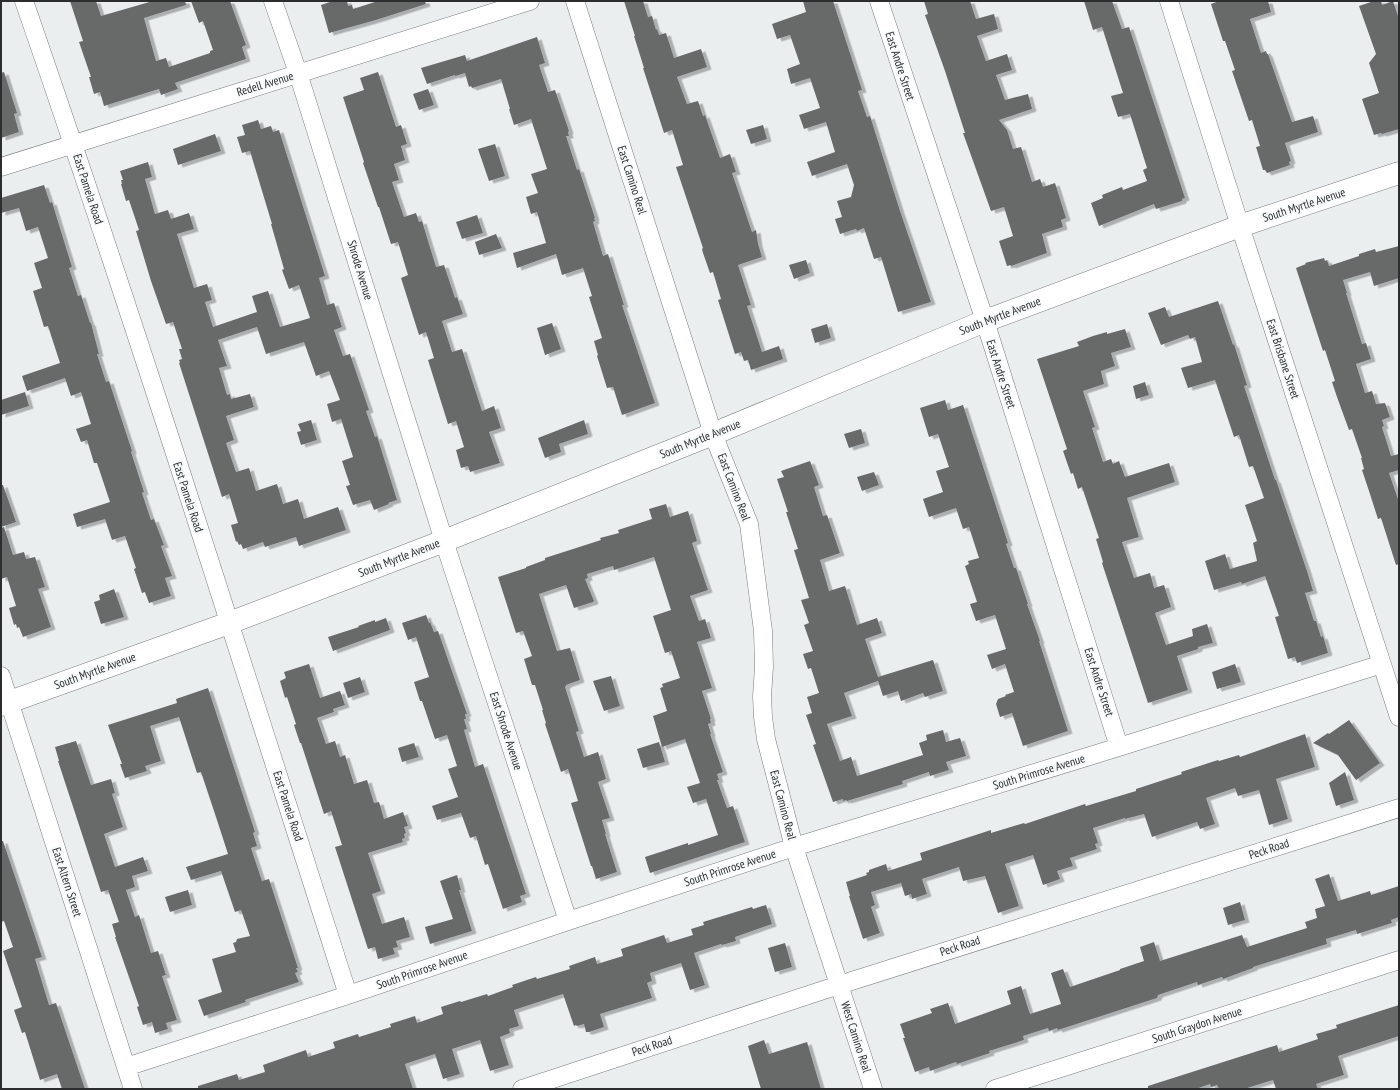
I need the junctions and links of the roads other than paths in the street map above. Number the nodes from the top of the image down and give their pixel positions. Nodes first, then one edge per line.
1 (24, 1) edge
2 (273, 1) edge
3 (530, 1) edge
4 (575, 1) edge
5 (879, 1) edge
6 (1169, 1) edge
7 (298, 73) junction
8 (74, 144) junction
9 (1, 167) edge
10 (1399, 173) edge
11 (1240, 226) junction
12 (985, 321) junction
13 (713, 434) junction
14 (444, 541) junction
15 (229, 623) junction
16 (1382, 664) junction
17 (1, 676) edge
18 (6, 704) edge
19 (1399, 717) edge
20 (1119, 747) junction
21 (1399, 808) edge
22 (794, 847) junction
23 (568, 921) junction
24 (1399, 960) edge
25 (839, 985) junction
26 (348, 995) junction
27 (126, 1067) junction
28 (134, 1089) edge
29 (522, 1089) edge
30 (873, 1089) edge
31 (995, 1089) edge

1 - 8 street, East Pamela Road
2 - 7 street, Shrode Avenue
3 - 7 street, Redell Avenue
4 - 13 street, East Camino Real
5 - 12 street, East Andre Street
6 - 11 street, East Brisbane Street
7 - 8 street, Redell Avenue
7 - 14 street, Shrode Avenue
8 - 9 street, Redell Avenue
8 - 15 street, East Pamela Road
10 - 11 main road, South Myrtle Avenue
11 - 12 main road, South Myrtle Avenue
11 - 16 street, East Brisbane Street
12 - 13 main road, South Myrtle Avenue
12 - 20 street, East Andre Street
13 - 14 main road, South Myrtle Avenue
13 - 22 street, East Camino Real
14 - 15 main road, South Myrtle Avenue
14 - 23 street, East Shrode Avenue
15 - 18 main road, South Myrtle Avenue
15 - 26 street, East Pamela Road
16 - 19 street, East Brisbane Street
16 - 20 street, South Primrose Avenue
17 - 18 street, East Altern Street
18 - 27 street, East Altern Street
20 - 22 street, South Primrose Avenue
21 - 25 street, Peck Road
22 - 23 street, South Primrose Avenue
22 - 25 street, East Camino Real
23 - 26 street, South Primrose Avenue
24 - 31 street, South Graydon Avenue
25 - 29 street, Peck Road
25 - 30 street, West Camino Real
26 - 27 street, South Primrose Avenue
27 - 28 street, East Altern Street

